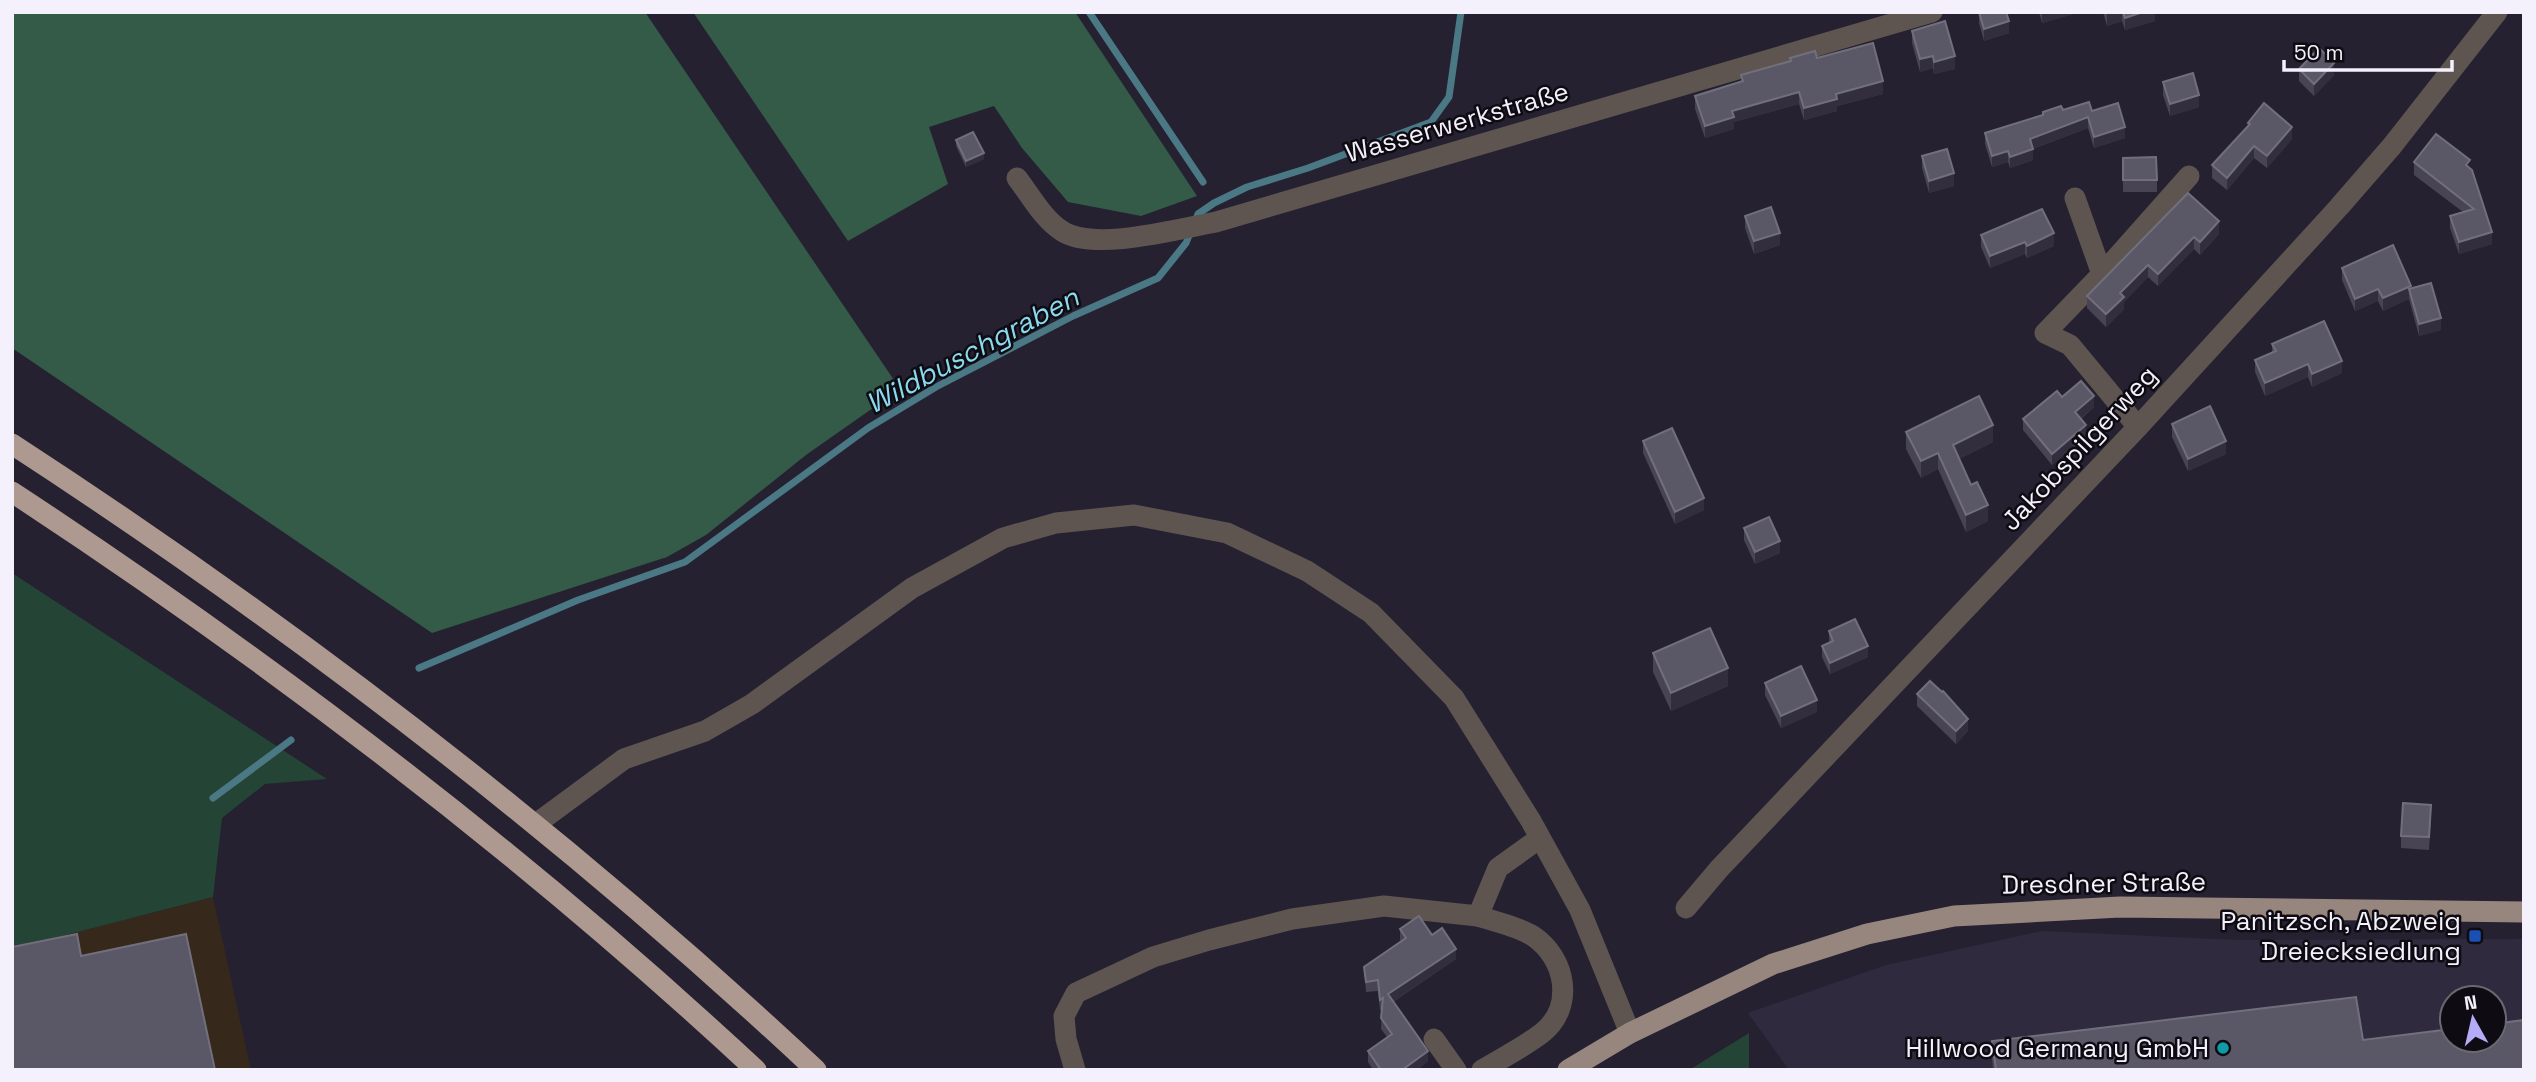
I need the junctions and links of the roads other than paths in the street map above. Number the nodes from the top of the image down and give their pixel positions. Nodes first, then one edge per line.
1 (1932, 12) edge
2 (2497, 12) edge
3 (2189, 176) dead end
4 (1017, 178) dead end
5 (2075, 198) dead end
6 (2102, 274) junction
7 (2138, 427) junction
8 (12, 444) edge
9 (12, 492) edge
10 (536, 824) junction
11 (1540, 838) junction
12 (1686, 908) dead end
13 (2524, 912) edge
14 (1478, 916) junction
15 (1630, 1033) junction
16 (1434, 1039) dead end
17 (756, 1070) edge
18 (816, 1070) edge
19 (1075, 1070) edge
20 (1456, 1070) edge
21 (1482, 1070) edge
22 (1568, 1070) edge

1 - 4 street, Wasserwerkstraße
2 - 7 street, Jakobspilgerweg
3 - 6 street
5 - 6 street
6 - 7 street
7 - 12 street, Jakobspilgerweg
8 - 10 highway
9 - 17 highway
10 - 11 street
10 - 18 highway
11 - 14 street
11 - 15 street
13 - 15 main road, Dresdner Straße
14 - 19 street
14 - 21 street
15 - 22 main road, Dresdner Straße
16 - 20 street

